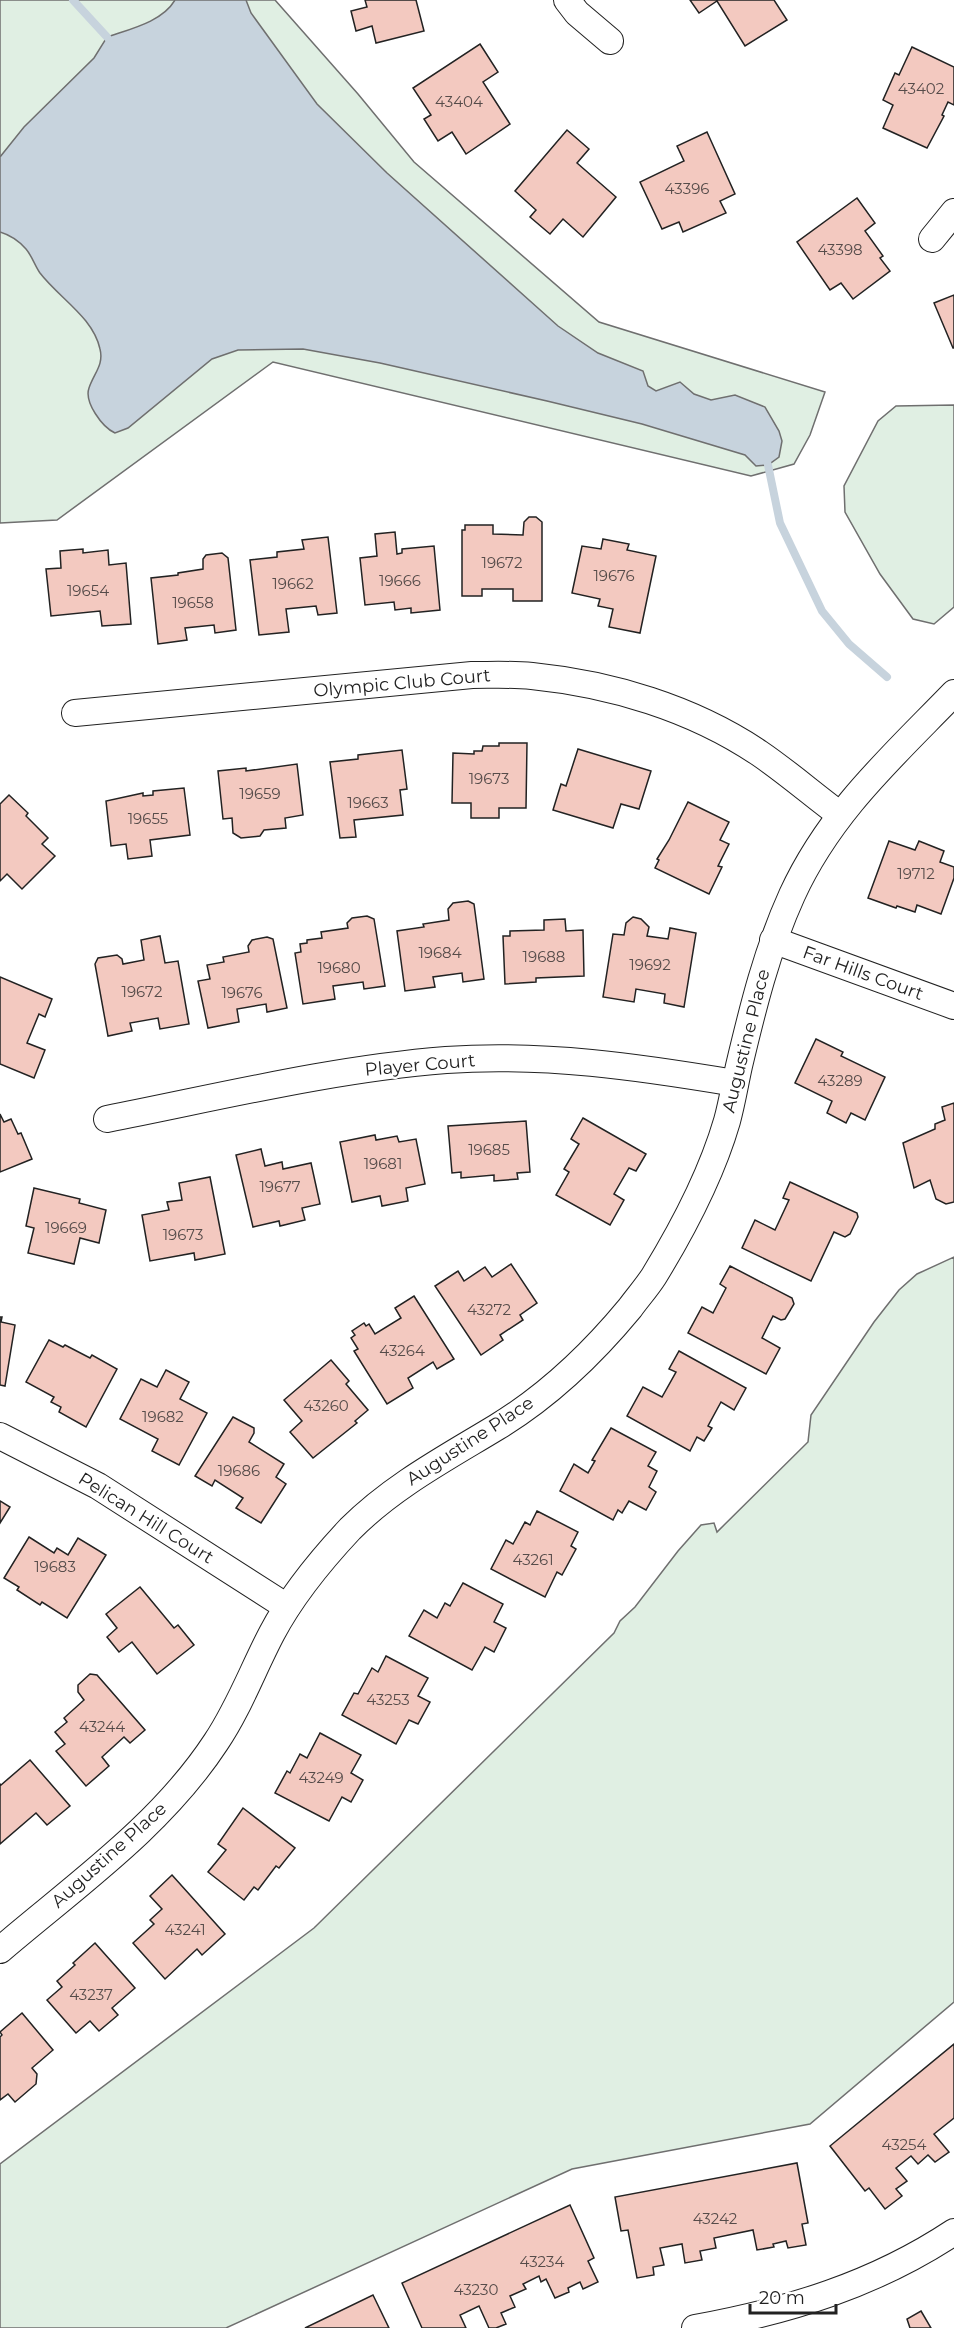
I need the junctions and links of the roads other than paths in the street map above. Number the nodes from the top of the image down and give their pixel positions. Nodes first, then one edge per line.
1 (567, 0) edge
2 (610, 41) dead end
3 (954, 212) edge
4 (932, 239) dead end
5 (954, 693) edge
6 (75, 713) dead end
7 (839, 814) junction
8 (773, 940) junction
9 (954, 1006) edge
10 (735, 1083) junction
11 (107, 1119) dead end
12 (0, 1436) edge
13 (287, 1607) junction
14 (0, 1950) edge
15 (954, 2232) edge
16 (695, 2328) edge

1 - 2 street
3 - 4 street
5 - 7 street, Augustine Place
6 - 7 street, Olympic Club Court
7 - 8 street, Augustine Place
8 - 9 street, Far Hills Court
8 - 10 street, Augustine Place
10 - 11 street, Player Court
10 - 13 street, Augustine Place
12 - 13 street, Pelican Hill Court
13 - 14 street, Augustine Place
15 - 16 street

